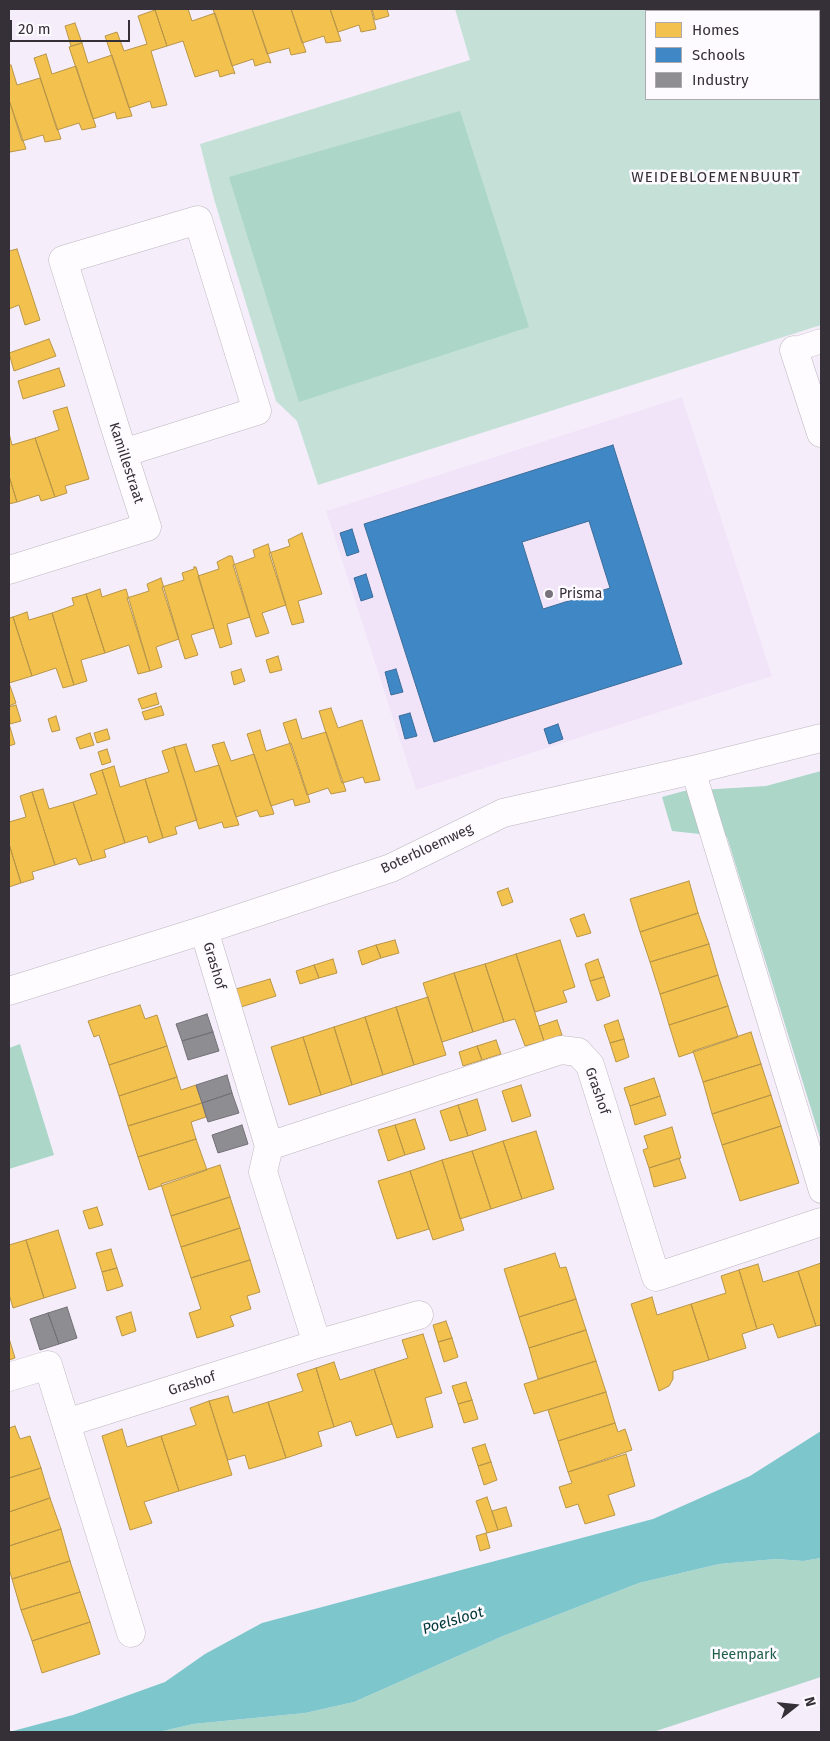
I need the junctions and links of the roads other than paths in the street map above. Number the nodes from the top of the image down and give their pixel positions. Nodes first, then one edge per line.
1 (821, 341) edge
2 (794, 350) joint
3 (821, 434) edge
4 (123, 453) junction
5 (9, 570) edge
6 (821, 738) edge
7 (693, 770) junction
8 (204, 930) junction
9 (9, 991) edge
10 (269, 1146) junction
11 (821, 1191) edge
12 (821, 1222) edge
13 (419, 1315) dead end
14 (317, 1344) junction
15 (9, 1377) edge
16 (66, 1423) junction
17 (132, 1634) dead end

1 - 2 street
2 - 3 street
4 - 4 street, Kamillestraat
4 - 5 street, Kamillestraat
6 - 7 street, Boterbloemweg
7 - 8 street, Boterbloemweg
7 - 11 street
8 - 9 street, Boterbloemweg
8 - 10 street, Grashof
10 - 12 street, Grashof
10 - 14 street, Grashof
13 - 14 street, Grashof
14 - 16 street, Grashof
15 - 16 street
16 - 17 street

